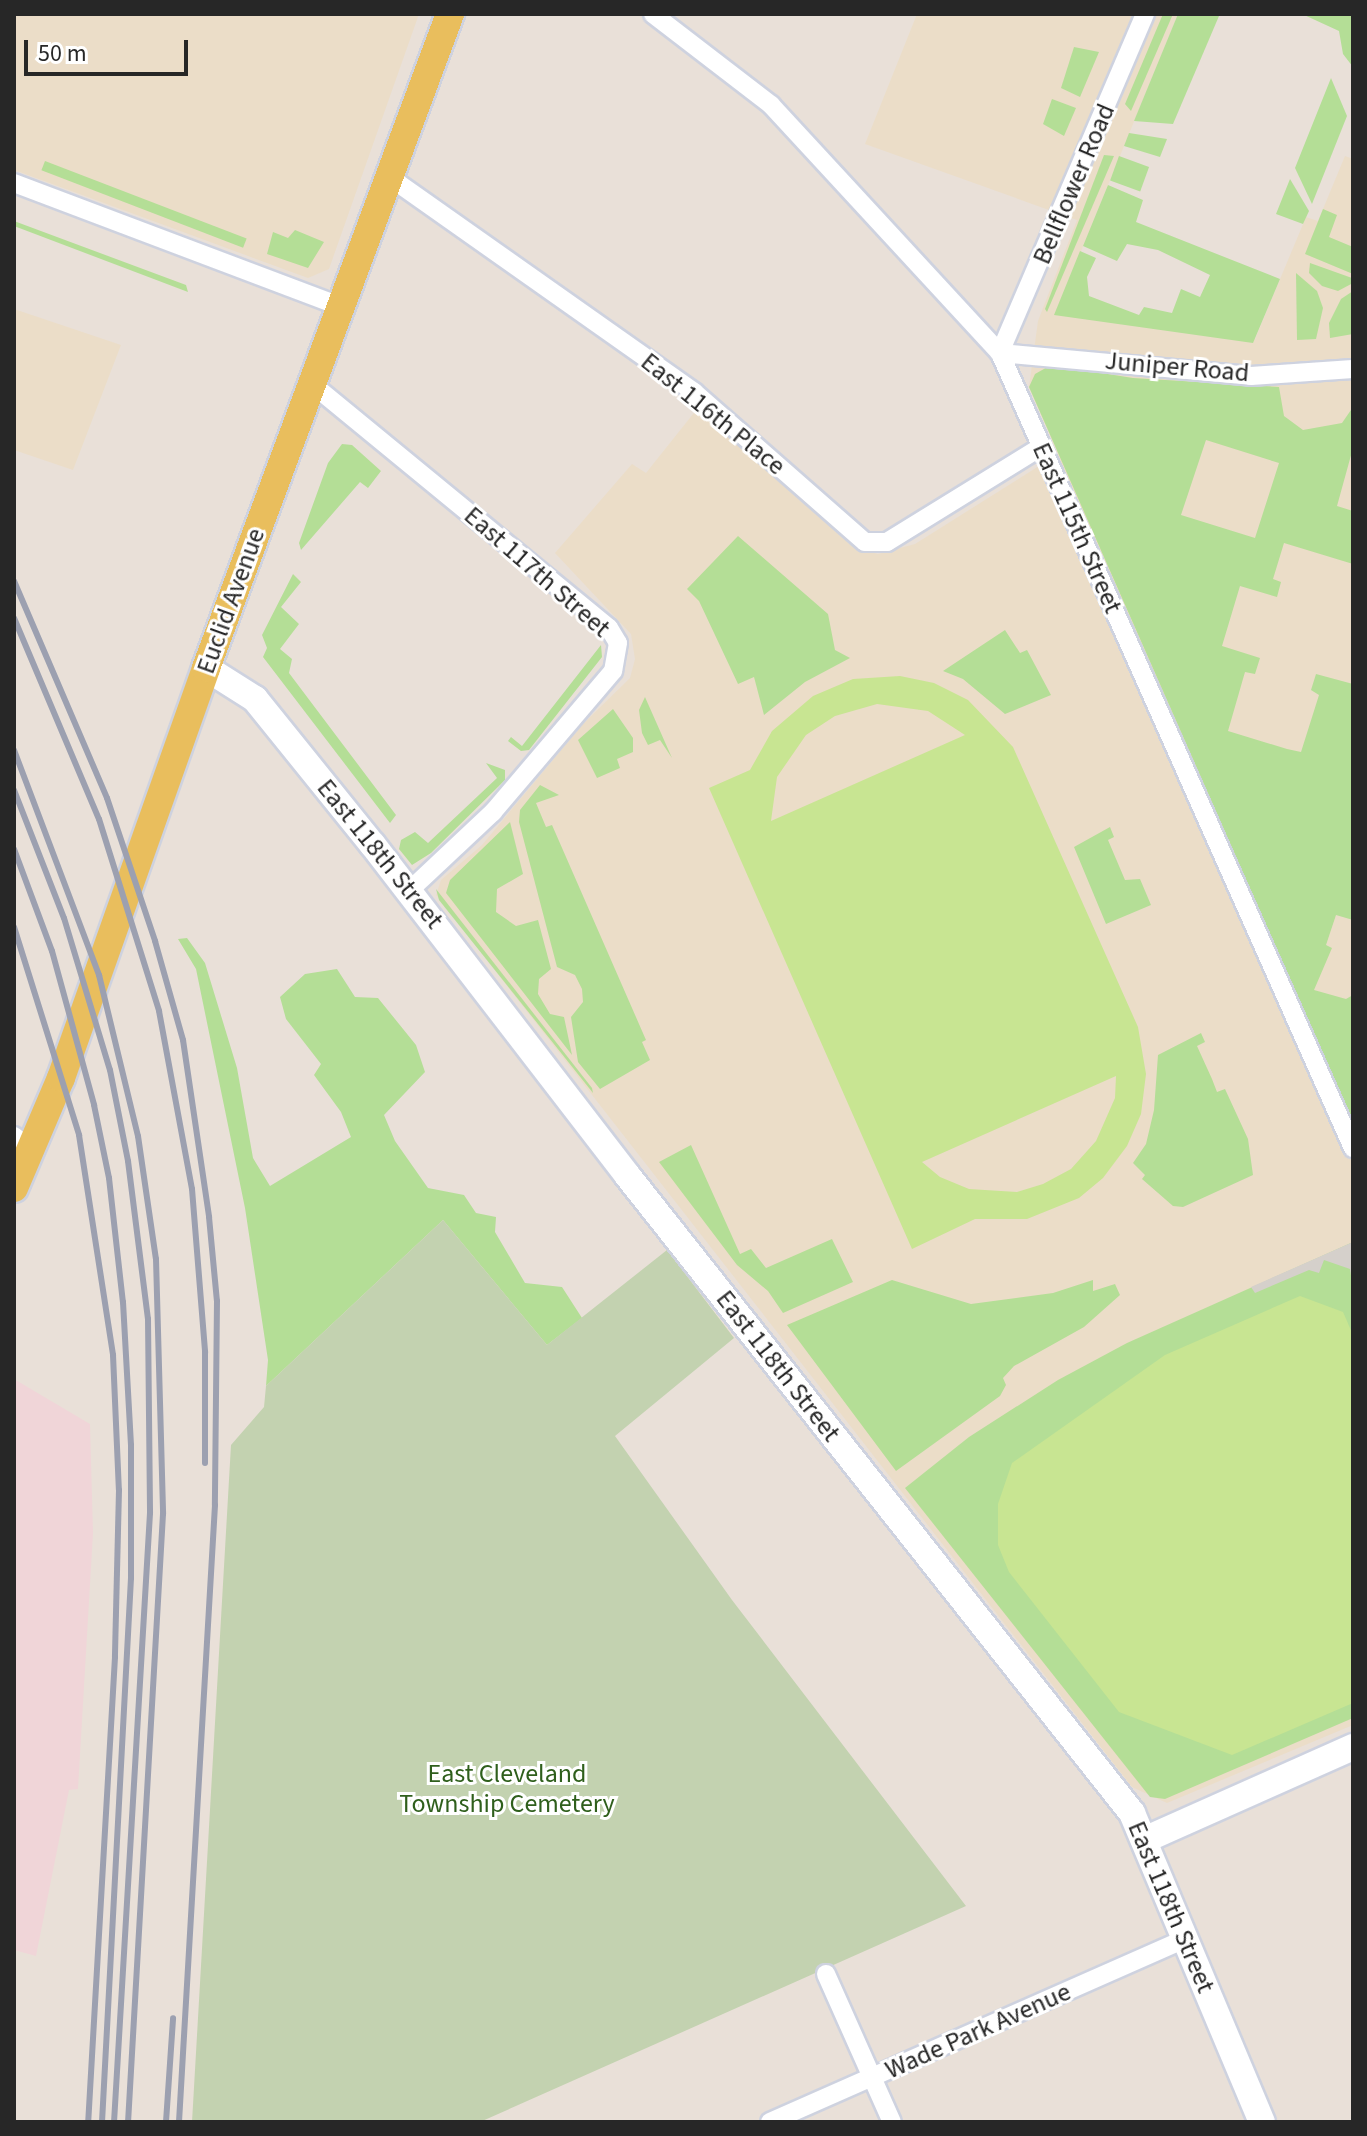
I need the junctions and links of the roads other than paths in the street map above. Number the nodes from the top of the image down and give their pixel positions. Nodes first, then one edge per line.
1 (450, 14) edge
2 (653, 14) edge
3 (1145, 14) edge
4 (388, 176) junction
5 (14, 183) edge
6 (342, 307) junction
7 (1000, 353) junction
8 (1353, 369) edge
9 (312, 384) junction
10 (1041, 447) junction
11 (206, 668) junction
12 (410, 890) junction
13 (22, 1142) edge
14 (1353, 1148) edge
15 (14, 1188) edge
16 (1353, 1747) edge
17 (1144, 1840) junction
18 (1185, 1939) junction
19 (826, 1974) dead end
20 (872, 2077) junction
21 (770, 2122) edge
22 (892, 2122) edge
23 (1262, 2122) edge

1 - 4 main road, Euclid Avenue
2 - 7 street, East 115th Street
3 - 7 street, Bellflower Road
4 - 6 main road, Euclid Avenue
4 - 10 street, East 116th Place
5 - 6 street
6 - 9 main road, Euclid Avenue
7 - 8 street, Juniper Road
7 - 10 street, East 115th Street
9 - 11 main road, Euclid Avenue
9 - 12 street, East 117th Street
10 - 14 street, East 115th Street
11 - 12 street, East 118th Street
11 - 13 main road, Euclid Avenue
12 - 17 street, East 118th Street
13 - 15 main road, Euclid Avenue
16 - 17 street
17 - 18 street, East 118th Street
18 - 20 street, Wade Park Avenue
18 - 23 street, East 118th Street
19 - 20 street
20 - 21 street, Wade Park Avenue
20 - 22 street

